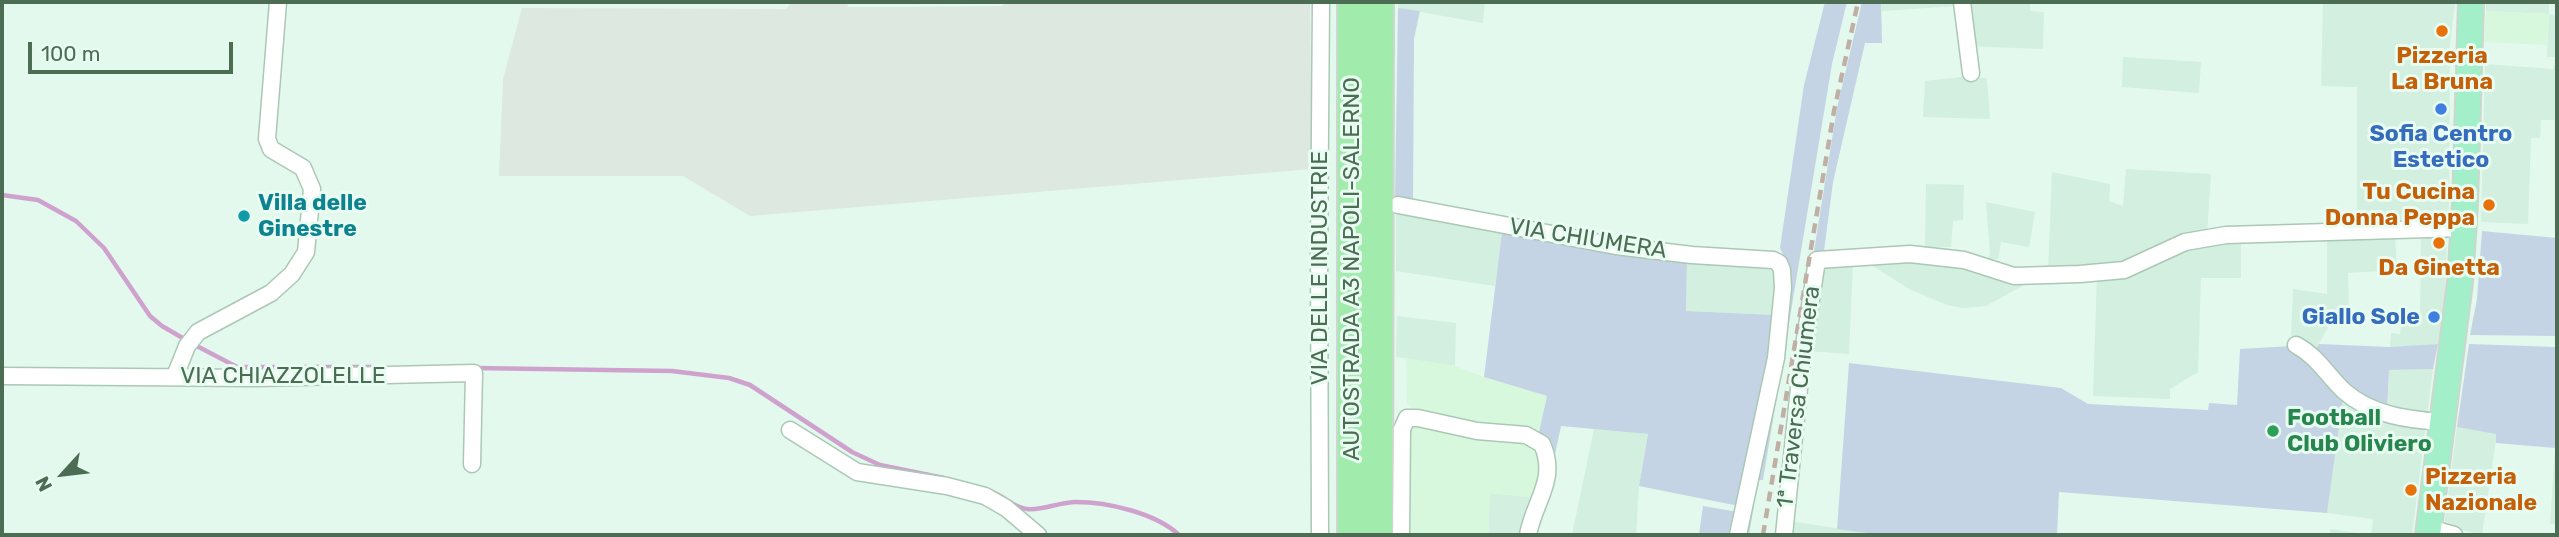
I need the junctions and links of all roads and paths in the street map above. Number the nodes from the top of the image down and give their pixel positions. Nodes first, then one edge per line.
1 (278, 2) edge
2 (1321, 2) edge
3 (1352, 2) edge
4 (1379, 2) edge
5 (1962, 2) edge
6 (2471, 2) edge
7 (1971, 74) dead end
8 (1398, 205) dead end
9 (2464, 228) junction
10 (2296, 345) dead end
11 (2, 376) edge
12 (174, 376) junction
13 (2443, 422) junction
14 (790, 430) dead end
15 (472, 464) dead end
16 (2428, 531) edge
17 (1038, 535) edge
18 (1320, 535) edge
19 (1352, 535) edge
20 (1378, 535) edge
21 (1401, 535) edge
22 (1528, 535) edge
23 (1738, 535) edge
24 (1784, 535) edge
25 (2454, 535) edge

1 - 12 street
2 - 18 street, VIA DELLE INDUSTRIE
3 - 19 highway, AUTOSTRADA A3 NAPOLI-SALERNO
4 - 20 highway, AUTOSTRADA A3 NAPOLI-SALERNO
5 - 7 street
6 - 9 main road
8 - 23 street, VIA CHIUMERA
9 - 13 main road
9 - 24 street, 1ª Traversa Chiumera
10 - 13 street
11 - 12 street, VIA CHIAZZOLELLE
12 - 15 street, VIA CHIAZZOLELLE
13 - 16 main road
14 - 17 street
16 - 25 street
21 - 22 street

